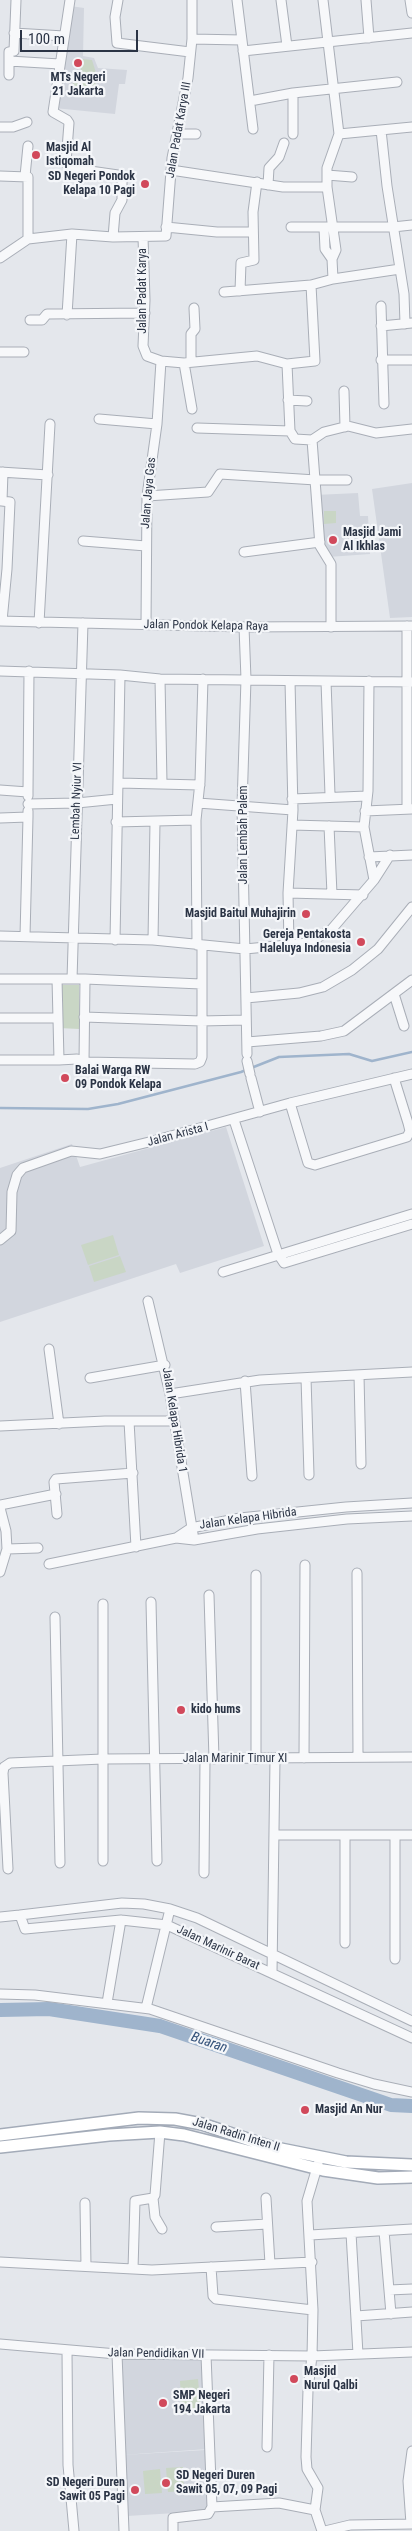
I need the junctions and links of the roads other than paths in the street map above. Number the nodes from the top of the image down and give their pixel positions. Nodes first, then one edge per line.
1 (16, 0) edge
2 (70, 0) edge
3 (118, 0) edge
4 (192, 0) edge
5 (237, 0) edge
6 (281, 0) edge
7 (323, 0) edge
8 (366, 0) edge
9 (410, 0) edge
10 (412, 13) edge
11 (14, 33) junction
12 (412, 33) edge
13 (64, 36) junction
14 (370, 38) junction
15 (192, 39) junction
16 (242, 40) junction
17 (329, 43) junction
18 (287, 46) junction
19 (243, 51) junction
20 (190, 52) junction
21 (9, 61) junction
22 (60, 64) junction
23 (8, 75) dead end
24 (397, 82) dead end
25 (333, 89) junction
26 (293, 93) junction
27 (250, 101) junction
28 (27, 122) dead end
29 (0, 125) edge
30 (412, 127) edge
31 (254, 129) dead end
32 (381, 130) junction
33 (177, 134) junction
34 (196, 134) dead end
35 (293, 134) dead end
36 (339, 134) junction
37 (284, 144) dead end
38 (28, 146) dead end
39 (171, 170) junction
40 (327, 175) junction
41 (0, 176) edge
42 (25, 176) junction
43 (352, 177) dead end
44 (257, 182) junction
45 (268, 184) junction
46 (328, 187) junction
47 (412, 225) edge
48 (166, 227) junction
49 (291, 227) dead end
50 (328, 227) junction
51 (393, 227) junction
52 (253, 232) junction
53 (72, 234) junction
54 (113, 237) junction
55 (143, 237) junction
56 (28, 239) junction
57 (0, 258) edge
58 (400, 268) junction
59 (333, 279) junction
60 (311, 285) junction
61 (240, 291) junction
62 (224, 292) dead end
63 (381, 306) dead end
64 (194, 308) dead end
65 (145, 313) junction
66 (67, 315) junction
67 (30, 320) dead end
68 (409, 324) edge
69 (381, 326) junction
70 (0, 352) edge
71 (24, 352) dead end
72 (381, 360) junction
73 (412, 360) edge
74 (161, 361) junction
75 (188, 363) junction
76 (287, 364) junction
77 (344, 391) dead end
78 (288, 400) junction
79 (306, 400) dead end
80 (384, 404) dead end
81 (192, 410) dead end
82 (99, 418) dead end
83 (50, 424) dead end
84 (157, 424) junction
85 (345, 427) junction
86 (198, 428) dead end
87 (412, 429) edge
88 (290, 431) junction
89 (312, 440) junction
90 (2, 472) edge
91 (48, 475) junction
92 (316, 480) junction
93 (347, 480) dead end
94 (147, 496) junction
95 (5, 526) edge
96 (82, 541) dead end
97 (320, 542) junction
98 (146, 546) junction
99 (244, 552) dead end
100 (1, 621) edge
101 (39, 623) junction
102 (84, 623) junction
103 (146, 625) junction
104 (410, 626) edge
105 (244, 627) junction
106 (331, 627) junction
107 (0, 671) edge
108 (29, 671) junction
109 (81, 674) junction
110 (120, 675) junction
111 (160, 679) junction
112 (203, 679) junction
113 (246, 679) junction
114 (290, 681) junction
115 (326, 681) junction
116 (369, 682) junction
117 (410, 682) edge
118 (409, 721) edge
119 (409, 761) edge
120 (118, 783) junction
121 (162, 783) junction
122 (200, 784) junction
123 (0, 790) edge
124 (28, 792) junction
125 (330, 796) junction
126 (367, 796) junction
127 (292, 798) junction
128 (117, 799) junction
129 (77, 803) junction
130 (198, 803) junction
131 (28, 804) junction
132 (242, 806) junction
133 (410, 809) edge
134 (293, 810) junction
135 (365, 811) junction
136 (28, 817) junction
137 (0, 818) edge
138 (196, 820) junction
139 (116, 822) junction
140 (155, 822) junction
141 (292, 825) junction
142 (329, 826) junction
143 (364, 827) junction
144 (390, 855) junction
145 (412, 855) edge
146 (369, 857) junction
147 (374, 880) junction
148 (288, 893) junction
149 (332, 894) junction
150 (363, 895) junction
151 (412, 907) edge
152 (0, 936) edge
153 (25, 936) junction
154 (73, 938) junction
155 (115, 940) junction
156 (153, 940) junction
157 (199, 945) junction
158 (289, 946) junction
159 (245, 949) junction
160 (0, 979) edge
161 (57, 979) junction
162 (72, 979) junction
163 (85, 979) junction
164 (412, 980) edge
165 (201, 984) junction
166 (394, 994) junction
167 (246, 998) junction
168 (84, 1017) junction
169 (0, 1018) edge
170 (58, 1018) junction
171 (246, 1020) junction
172 (201, 1021) junction
173 (404, 1026) dead end
174 (247, 1042) junction
175 (0, 1060) edge
176 (59, 1060) junction
177 (84, 1062) junction
178 (412, 1074) edge
179 (394, 1078) junction
180 (290, 1103) junction
181 (260, 1112) junction
182 (234, 1120) junction
183 (412, 1214) edge
184 (412, 1224) edge
185 (0, 1240) edge
186 (278, 1254) junction
187 (223, 1272) dead end
188 (148, 1301) dead end
189 (49, 1349) dead end
190 (165, 1365) junction
191 (412, 1372) edge
192 (359, 1375) junction
193 (90, 1378) dead end
194 (306, 1378) junction
195 (245, 1381) junction
196 (170, 1394) junction
197 (129, 1421) junction
198 (174, 1421) junction
199 (59, 1424) junction
200 (0, 1426) edge
201 (361, 1464) dead end
202 (133, 1473) junction
203 (309, 1475) dead end
204 (252, 1476) dead end
205 (56, 1494) junction
206 (412, 1503) edge
207 (0, 1506) edge
208 (57, 1514) dead end
209 (412, 1516) edge
210 (191, 1528) junction
211 (176, 1538) junction
212 (194, 1540) junction
213 (136, 1547) junction
214 (38, 1548) dead end
215 (7, 1549) junction
216 (49, 1564) dead end
217 (304, 1565) dead end
218 (0, 1572) edge
219 (357, 1573) dead end
220 (256, 1575) dead end
221 (209, 1595) dead end
222 (151, 1602) dead end
223 (103, 1604) dead end
224 (55, 1617) dead end
225 (358, 1757) junction
226 (412, 1757) edge
227 (256, 1758) junction
228 (304, 1758) junction
229 (103, 1759) junction
230 (156, 1759) junction
231 (209, 1759) junction
232 (276, 1759) junction
233 (59, 1760) junction
234 (412, 1834) edge
235 (275, 1835) junction
236 (345, 1835) junction
237 (395, 1835) junction
238 (103, 1861) dead end
239 (157, 1861) dead end
240 (60, 1863) dead end
241 (8, 1869) dead end
242 (204, 1872) dead end
243 (170, 1909) junction
244 (20, 1915) junction
245 (0, 1917) edge
246 (121, 1920) junction
247 (167, 1924) junction
248 (345, 1943) dead end
249 (274, 1955) junction
250 (396, 1959) dead end
251 (272, 1973) junction
252 (0, 1994) edge
253 (108, 2003) junction
254 (146, 2008) junction
255 (412, 2021) edge
256 (412, 2038) edge
257 (412, 2092) edge
258 (160, 2132) junction
259 (0, 2135) edge
260 (0, 2147) edge
261 (319, 2157) junction
262 (412, 2165) edge
263 (317, 2169) junction
264 (412, 2178) edge
265 (153, 2198) junction
266 (266, 2198) dead end
267 (85, 2203) dead end
268 (267, 2224) junction
269 (216, 2227) dead end
270 (162, 2229) dead end
271 (412, 2230) edge
272 (384, 2231) junction
273 (351, 2233) junction
274 (310, 2235) junction
275 (0, 2262) edge
276 (312, 2262) junction
277 (270, 2264) junction
278 (86, 2266) junction
279 (211, 2267) junction
280 (133, 2269) junction
281 (412, 2289) edge
282 (389, 2290) junction
283 (313, 2310) junction
284 (412, 2312) edge
285 (390, 2314) junction
286 (356, 2316) junction
287 (0, 2344) edge
288 (67, 2351) junction
289 (412, 2352) edge
290 (116, 2354) junction
291 (358, 2354) junction
292 (206, 2355) junction
293 (269, 2355) junction
294 (312, 2356) junction
295 (267, 2447) dead end
296 (412, 2451) edge
297 (212, 2507) junction
298 (315, 2510) junction
299 (412, 2524) edge
300 (74, 2531) edge
301 (124, 2531) edge
302 (173, 2531) edge
303 (323, 2531) edge

1 - 11 street
2 - 13 street
3 - 20 street
4 - 15 street, Jalan Padat Karya III
5 - 16 street
6 - 18 street
7 - 17 street
8 - 14 street
9 - 10 street
11 - 13 street
11 - 21 street
12 - 14 street
13 - 22 street
14 - 17 street
15 - 16 street
15 - 20 street, Jalan Padat Karya III
16 - 19 street
17 - 18 street
17 - 25 street
18 - 19 street
19 - 27 street
20 - 33 street, Jalan Padat Karya III
21 - 22 street
21 - 23 street
22 - 54 street
24 - 25 street
25 - 26 street
25 - 36 street
26 - 27 street
26 - 35 street
27 - 31 street
28 - 29 street
30 - 32 street
32 - 36 street
32 - 51 street
33 - 34 street
33 - 39 street, Jalan Padat Karya III
36 - 40 street
37 - 45 street
38 - 42 street
39 - 44 street
39 - 48 street, Jalan Padat Karya III
40 - 43 street
40 - 46 street
41 - 42 street
42 - 56 street
44 - 45 street
44 - 52 street
45 - 46 street
46 - 50 street
47 - 51 street
48 - 52 street
48 - 55 street
49 - 50 street
50 - 51 street
50 - 59 street
51 - 58 street
52 - 61 street
53 - 54 street, Jalan Padat Karya
53 - 56 street, Jalan Padat Karya
53 - 66 street
54 - 55 street, Jalan Padat Karya
55 - 65 street, Jalan Padat Karya
56 - 57 street, Jalan Padat Karya
58 - 59 street
58 - 68 street
59 - 60 street
60 - 61 street
60 - 76 street
61 - 62 street
63 - 69 street
64 - 75 street
65 - 66 street
65 - 74 street, Jalan Padat Karya
66 - 67 street
68 - 69 street
69 - 72 street
70 - 71 street
72 - 73 street
72 - 80 street
74 - 75 street
74 - 84 street, Jalan Jaya Gas
75 - 76 street
75 - 81 street
76 - 78 street
77 - 85 street
78 - 79 street
78 - 88 street
82 - 84 street
83 - 91 street
84 - 94 street, Jalan Jaya Gas
85 - 87 street
85 - 89 street
86 - 88 street
88 - 89 street
89 - 92 street
90 - 91 street
90 - 95 street
91 - 101 street
92 - 93 street
92 - 94 street
92 - 97 street
94 - 98 street, Jalan Jaya Gas
95 - 100 street
96 - 98 street
97 - 99 street
97 - 106 street
98 - 103 street, Jalan Jaya Gas
100 - 101 street, Jalan Pondok Kelapa Raya
101 - 102 street, Jalan Pondok Kelapa Raya
102 - 103 street, Jalan Pondok Kelapa Raya
102 - 109 street, Lembah Nyiur VI
103 - 105 street, Jalan Pondok Kelapa Raya
104 - 106 street, Jalan Pondok Kelapa Raya
104 - 117 street
105 - 106 street, Jalan Pondok Kelapa Raya
105 - 113 street, Jalan Lembah Palem
107 - 108 street
108 - 109 street
108 - 124 street
109 - 110 street
109 - 129 street, Lembah Nyiur VI
110 - 111 street
110 - 120 street
111 - 112 street
111 - 121 street
112 - 113 street
112 - 122 street
113 - 114 street
113 - 132 street, Jalan Lembah Palem
114 - 115 street
114 - 127 street
115 - 116 street
115 - 125 street
116 - 117 street
116 - 126 street
117 - 118 street
118 - 119 street
119 - 133 street
120 - 121 street
120 - 128 street
121 - 122 street
122 - 130 street
123 - 124 street
124 - 131 street
125 - 126 street
125 - 127 street
126 - 135 street
127 - 134 street
128 - 129 street
128 - 139 street
129 - 131 street
129 - 154 street, Lembah Nyiur VI
130 - 132 street
130 - 138 street
131 - 136 street
132 - 134 street
132 - 159 street, Jalan Lembah Palem
133 - 135 street
134 - 141 street
135 - 143 street
136 - 137 street
136 - 153 street
138 - 140 street
138 - 157 street
139 - 140 street
139 - 155 street
140 - 156 street
141 - 142 street
141 - 148 street
142 - 143 street
142 - 149 street
143 - 146 street
144 - 145 street
144 - 146 street
144 - 147 street
146 - 147 street
147 - 150 street
148 - 149 street
148 - 158 street
149 - 150 street
150 - 158 street
151 - 167 street
152 - 153 street
153 - 154 street
154 - 155 street
154 - 162 street, Lembah Nyiur VI
155 - 156 street
156 - 157 street
157 - 159 street
157 - 165 street
158 - 159 street
159 - 167 street, Jalan Lembah Palem
160 - 161 street
161 - 162 street
161 - 170 street
162 - 163 street
163 - 165 street
163 - 168 street
164 - 166 street
165 - 172 street
166 - 173 street
166 - 174 street
167 - 171 street, Jalan Lembah Palem
168 - 172 street
168 - 177 street
169 - 170 street
170 - 176 street
171 - 172 street
171 - 174 street, Jalan Lembah Palem
172 - 177 street
174 - 181 street, Jalan Lembah Palem
175 - 176 street
176 - 177 street
178 - 179 street, Jalan Arista I
179 - 180 street, Jalan Arista I
179 - 180 street
180 - 181 street, Jalan Arista I
181 - 182 street, Jalan Arista I
182 - 185 street, Jalan Arista I
182 - 186 street
183 - 186 street
184 - 186 street
186 - 187 street
188 - 190 street, Jalan Kelapa Hibrida 1
189 - 199 street
190 - 193 street
190 - 196 street, Jalan Kelapa Hibrida 1
191 - 192 street
192 - 194 street
192 - 201 street
194 - 195 street
194 - 203 street
195 - 196 street
195 - 204 street
196 - 198 street, Jalan Kelapa Hibrida 1
197 - 198 street
197 - 199 street
197 - 202 street
198 - 210 street, Jalan Kelapa Hibrida 1
199 - 200 street
202 - 205 street
202 - 213 street
205 - 207 street
205 - 208 street
206 - 210 street, Jalan Kelapa Hibrida
207 - 215 street
209 - 212 street, Jalan Kelapa Hibrida
210 - 211 street, Jalan Kelapa Hibrida
210 - 212 street, Jalan Kelapa Hibrida 1
211 - 212 street, Jalan Kelapa Hibrida
211 - 213 street
213 - 216 street
214 - 215 street
215 - 218 street
217 - 228 street
219 - 225 street
220 - 227 street
221 - 231 street
222 - 230 street
223 - 229 street
224 - 233 street
225 - 226 street, Jalan Marinir Timur XI
225 - 228 street, Jalan Marinir Timur XI
227 - 231 street, Jalan Marinir Timur XI
227 - 232 street, Jalan Marinir Timur XI
228 - 232 street, Jalan Marinir Timur XI
229 - 230 street, Jalan Marinir Timur XI
229 - 233 street, Jalan Marinir Timur XI
229 - 238 street
230 - 231 street, Jalan Marinir Timur XI
230 - 239 street
231 - 242 street
232 - 235 street
233 - 240 street
233 - 241 street, Jalan Marinir Timur XI
234 - 237 street
235 - 236 street
235 - 249 street
236 - 237 street
236 - 248 street
237 - 250 street
243 - 244 street, Jalan Marinir Barat
243 - 247 street
243 - 249 street, Jalan Marinir Barat
244 - 245 street, Jalan Marinir Barat
244 - 246 street, Jalan Marinir Barat
246 - 247 street, Jalan Marinir Barat
246 - 253 street
247 - 251 street, Jalan Marinir Barat
247 - 254 street
249 - 251 street
249 - 255 street, Jalan Marinir Barat
251 - 256 street, Jalan Marinir Barat
252 - 253 street
253 - 254 street
254 - 257 street
258 - 260 main road, Jalan Radin Inten II
258 - 263 main road, Jalan Radin Inten II
258 - 265 street
259 - 261 main road, Jalan Radin Inten II
261 - 262 main road, Jalan Radin Inten II
261 - 263 street
263 - 264 main road, Jalan Radin Inten II
263 - 274 street
265 - 270 street
265 - 280 street
266 - 268 street
267 - 278 street
268 - 269 street
268 - 277 street
271 - 272 street
272 - 273 street
272 - 282 street
273 - 274 street
273 - 286 street
274 - 276 street
275 - 278 street
276 - 277 street
276 - 283 street
277 - 279 street
278 - 280 street
279 - 280 street
279 - 283 street
281 - 282 street
282 - 285 street
283 - 294 street
284 - 285 street
285 - 286 street
286 - 291 street
287 - 288 street, Jalan Pendidikan VII
288 - 290 street, Jalan Pendidikan VII
288 - 300 street
289 - 291 street, Jalan Pendidikan VII
290 - 292 street, Jalan Pendidikan VII
290 - 301 street
291 - 294 street, Jalan Pendidikan VII
292 - 293 street, Jalan Pendidikan VII
292 - 297 street
293 - 294 street, Jalan Pendidikan VII
293 - 295 street
294 - 298 street
296 - 299 street
297 - 298 street
297 - 302 street
298 - 303 street
299 - 303 street

